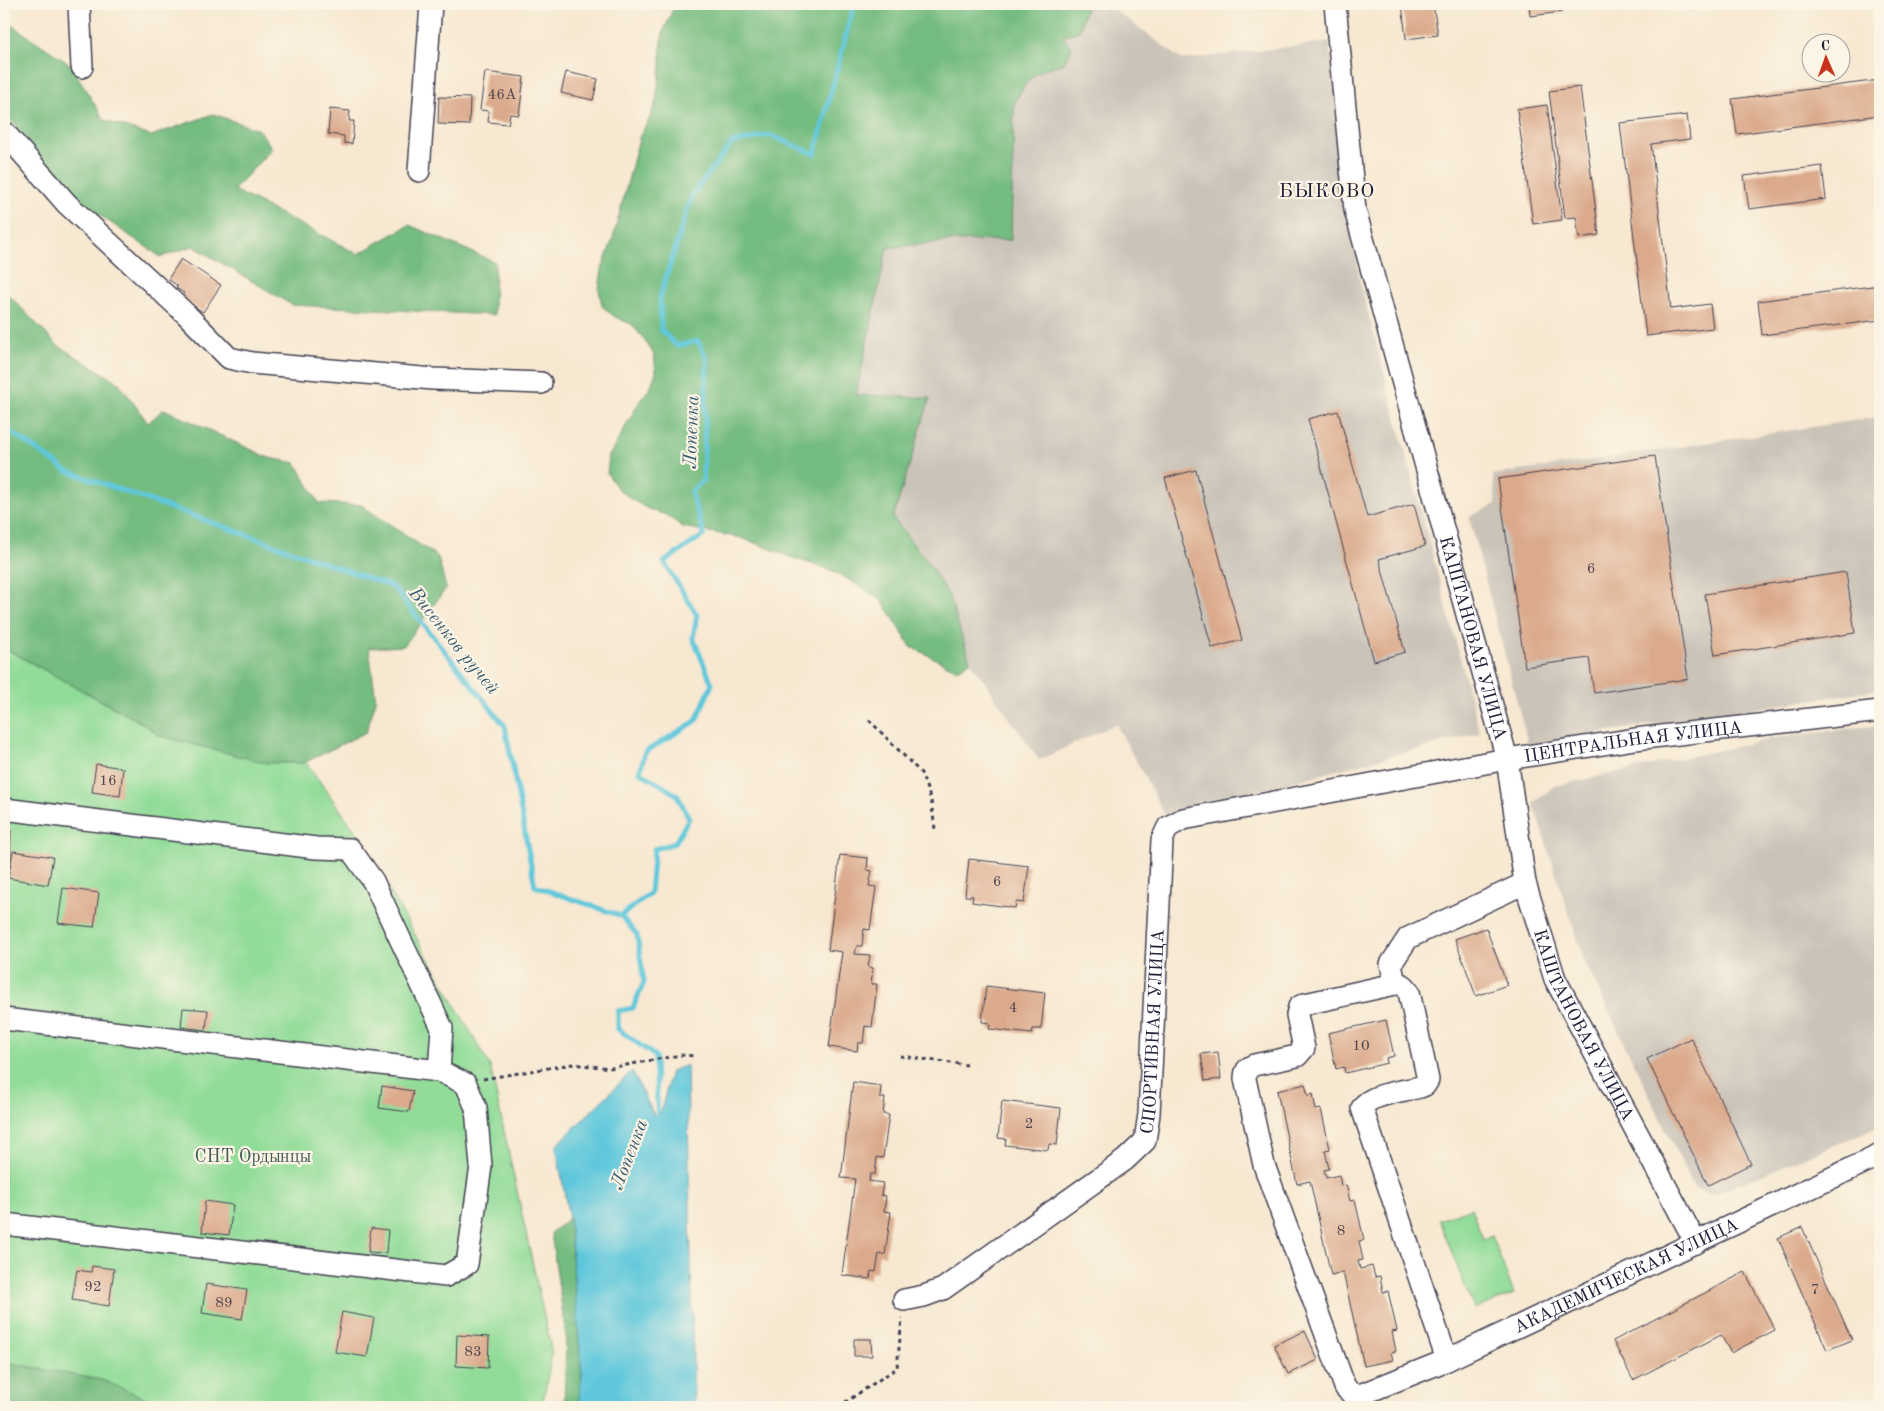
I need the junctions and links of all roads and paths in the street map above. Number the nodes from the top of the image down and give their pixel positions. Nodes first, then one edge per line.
1 (79, 4) edge
2 (430, 4) edge
3 (1335, 4) edge
4 (82, 67) dead end
5 (4, 132) edge
6 (419, 171) dead end
7 (541, 383) dead end
8 (1880, 711) edge
9 (869, 720) dead end
10 (1506, 759) junction
11 (4, 809) edge
12 (935, 829) dead end
13 (1162, 840) joint
14 (1525, 883) junction
15 (1395, 984) junction
16 (4, 1019) edge
17 (696, 1056) dead end
18 (900, 1056) dead end
19 (967, 1065) dead end
20 (439, 1071) junction
21 (482, 1079) dead end
22 (1880, 1155) edge
23 (4, 1224) edge
24 (1696, 1244) junction
25 (904, 1300) joint
26 (1447, 1360) junction
27 (838, 1407) edge

1 - 4 street
2 - 6 street
3 - 10 street, КАШТАНОВАЯ УЛИЦА
5 - 7 street
8 - 10 street, ЦЕНТРАЛЬНАЯ УЛИЦА
9 - 12 path
10 - 13 street, ЦЕНТРАЛЬНАЯ УЛИЦА
10 - 14 street, КАШТАНОВАЯ УЛИЦА
11 - 20 street
13 - 25 street, СПОРТИВНАЯ УЛИЦА
14 - 15 street
14 - 24 street, КАШТАНОВАЯ УЛИЦА
15 - 26 street
15 - 26 street, АКАДЕМИЧЕСКАЯ УЛИЦА
16 - 20 street
17 - 21 path
18 - 19 path
20 - 23 street
22 - 24 street, АКАДЕМИЧЕСКАЯ УЛИЦА
24 - 26 street, АКАДЕМИЧЕСКАЯ УЛИЦА
25 - 27 path

